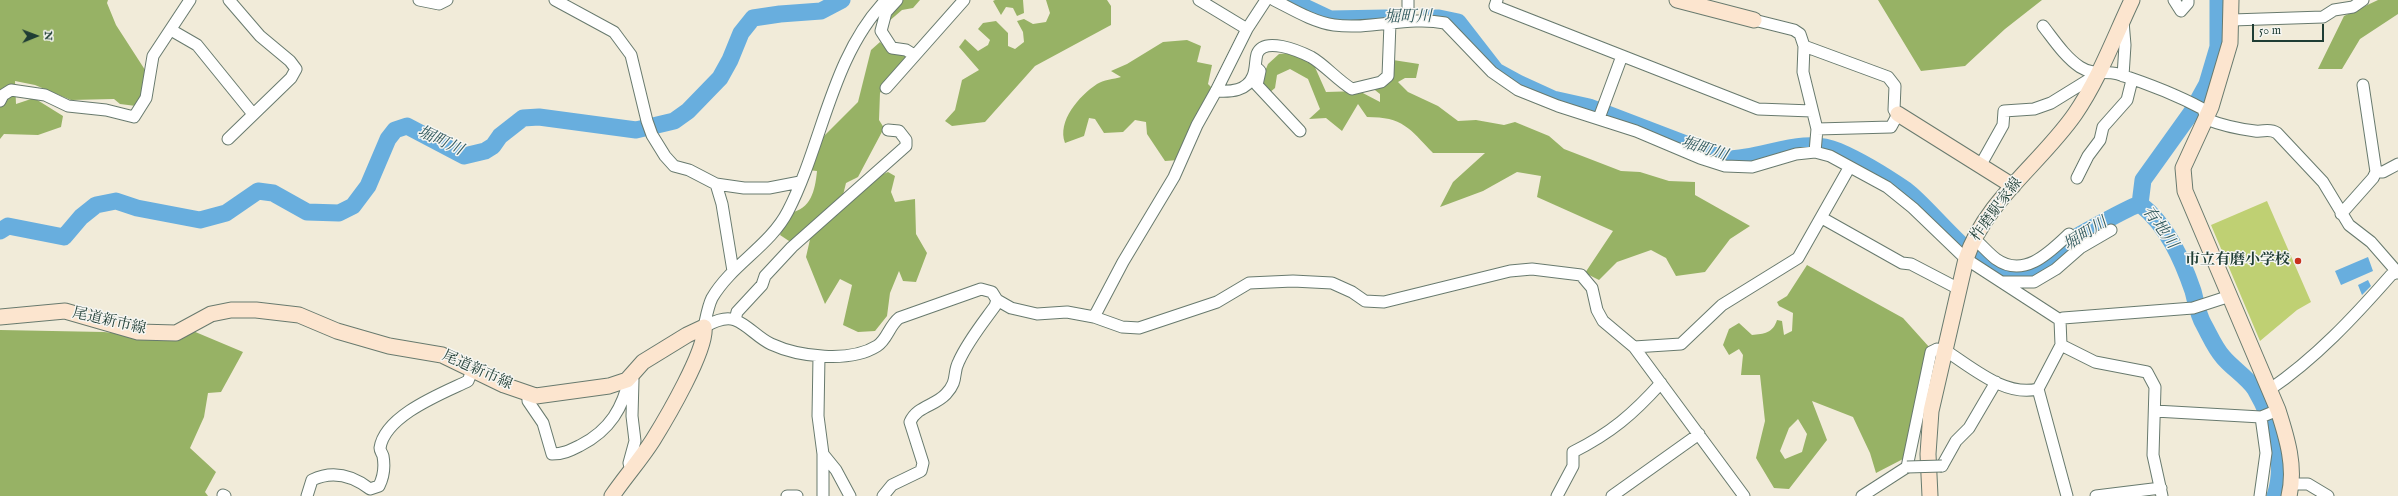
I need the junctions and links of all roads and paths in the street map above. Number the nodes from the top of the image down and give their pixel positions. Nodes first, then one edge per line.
1 (190, 0) edge
2 (229, 0) edge
3 (419, 0) edge
4 (447, 0) edge
5 (555, 0) edge
6 (886, 0) edge
7 (897, 0) edge
8 (964, 0) edge
9 (1198, 0) edge
10 (1266, 0) edge
11 (1274, 0) edge
12 (1497, 0) edge
13 (1678, 0) edge
14 (2132, 0) edge
15 (2174, 0) edge
16 (2188, 0) edge
17 (2231, 0) edge
18 (2363, 0) edge
19 (1408, 4) edge
20 (1754, 20) joint
21 (2123, 20) junction
22 (2232, 20) junction
23 (1408, 22) junction
24 (1390, 23) junction
25 (2043, 26) dead end
26 (1247, 28) junction
27 (171, 30) junction
28 (1804, 46) junction
29 (914, 55) junction
30 (1622, 56) junction
31 (1255, 66) junction
32 (2098, 74) junction
33 (2128, 78) junction
34 (2363, 85) dead end
35 (886, 88) dead end
36 (1216, 91) junction
37 (0, 100) edge
38 (1812, 110) junction
39 (253, 114) junction
40 (1898, 114) junction
41 (2204, 114) junction
42 (1599, 118) junction
43 (888, 130) dead end
44 (1300, 131) dead end
45 (1816, 132) junction
46 (228, 139) dead end
47 (1815, 152) junction
48 (2398, 164) edge
49 (1980, 166) junction
50 (1849, 168) junction
51 (2376, 172) junction
52 (2077, 178) dead end
53 (800, 182) junction
54 (716, 184) junction
55 (2013, 186) junction
56 (2341, 214) junction
57 (1822, 218) junction
58 (2111, 230) dead end
59 (2069, 234) dead end
60 (1969, 248) junction
61 (2028, 265) junction
62 (733, 271) junction
63 (2398, 272) edge
64 (1959, 289) junction
65 (2021, 289) junction
66 (2230, 296) junction
67 (997, 300) junction
68 (0, 317) edge
69 (1094, 317) junction
70 (735, 320) junction
71 (2060, 320) junction
72 (704, 327) junction
73 (2061, 345) junction
74 (1634, 347) junction
75 (1946, 352) junction
76 (819, 356) junction
77 (473, 368) junction
78 (630, 376) junction
79 (1996, 382) junction
80 (1661, 383) junction
81 (2038, 389) junction
82 (2269, 390) junction
83 (528, 393) junction
84 (2278, 410) junction
85 (2155, 411) junction
86 (2261, 417) junction
87 (1699, 434) junction
88 (823, 454) junction
89 (1907, 467) junction
90 (631, 470) junction
91 (2290, 490) edge
92 (2161, 492) edge
93 (307, 496) edge
94 (612, 496) edge
95 (787, 496) edge
96 (797, 496) edge
97 (822, 496) edge
98 (850, 496) edge
99 (883, 496) edge
100 (1557, 496) edge
101 (1612, 496) edge
102 (1744, 496) edge
103 (1862, 496) edge
104 (1930, 496) edge
105 (2067, 496) edge
106 (2096, 496) edge
107 (2260, 496) edge
108 (2328, 496) edge

1 - 27 street
2 - 39 street
3 - 4 street
5 - 54 street
6 - 53 street
7 - 29 street
8 - 29 street
9 - 26 street
10 - 26 street
11 - 24 street
12 - 30 street
13 - 20 main road
14 - 21 main road, 柞磨駅家線
15 - 16 street
17 - 22 main road
18 - 22 street
19 - 23 street
20 - 28 street
21 - 32 main road, 柞磨駅家線
21 - 33 street
22 - 41 main road
23 - 24 street
23 - 42 street
24 - 31 street
25 - 32 street
26 - 36 street
27 - 37 street
27 - 39 street
28 - 38 street
28 - 40 street
29 - 35 street
30 - 38 street
30 - 42 street
31 - 36 street
31 - 44 street
32 - 33 street
32 - 49 street
32 - 55 main road, 柞磨駅家線
33 - 41 street
33 - 52 street
34 - 51 street
36 - 69 street
38 - 45 street
39 - 46 street
40 - 45 street
40 - 49 main road
41 - 56 street
41 - 66 main road
42 - 47 street
43 - 70 street
45 - 47 street
47 - 50 street
48 - 51 street
49 - 55 main road
50 - 57 street
50 - 60 street
51 - 56 street
53 - 54 street
53 - 62 street
54 - 62 street
55 - 60 main road, 柞磨駅家線
56 - 63 street
57 - 64 street
57 - 74 street
58 - 65 street
59 - 61 street
60 - 61 street
60 - 64 main road, 柞磨駅家線
60 - 65 street
61 - 65 street
62 - 72 street
63 - 82 street
64 - 75 main road, 柞磨駅家線
65 - 71 street
66 - 71 street
66 - 82 main road
67 - 69 street
67 - 76 street
67 - 99 street
68 - 77 main road, 尾道新市線
69 - 74 street
70 - 72 street
70 - 76 street
71 - 73 street
72 - 78 main road, 尾道新市線
72 - 90 main road
73 - 81 street
73 - 85 street
74 - 80 street
75 - 79 street
75 - 89 street
75 - 104 main road, 柞磨駅家線
76 - 88 street
77 - 83 main road, 尾道新市線
77 - 93 street
78 - 83 main road, 尾道新市線
78 - 83 street
78 - 90 street
79 - 81 street
79 - 89 street, bridge
80 - 87 street
80 - 100 street
81 - 105 street
82 - 84 main road
84 - 86 street
84 - 91 main road
85 - 86 street
85 - 92 street
86 - 107 street
87 - 101 street
87 - 102 street
88 - 97 street
88 - 98 street
89 - 103 street
90 - 94 main road
91 - 108 street
92 - 106 street
95 - 96 street

